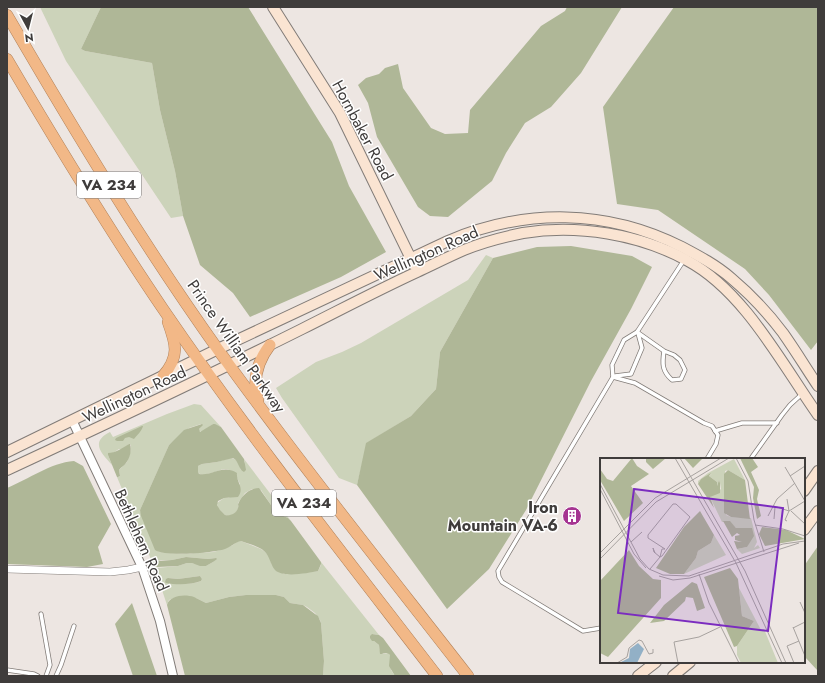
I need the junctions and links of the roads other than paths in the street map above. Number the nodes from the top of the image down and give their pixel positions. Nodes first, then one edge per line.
1 (272, 7) edge
2 (7, 15) edge
3 (7, 59) edge
4 (410, 259) junction
5 (685, 259) junction
6 (418, 272) junction
7 (163, 310) junction
8 (637, 332) junction
9 (270, 345) junction
10 (218, 349) junction
11 (664, 351) junction
12 (198, 359) junction
13 (230, 365) junction
14 (210, 375) junction
15 (162, 376) junction
16 (613, 377) junction
17 (818, 386) edge
18 (802, 394) junction
19 (259, 405) junction
20 (818, 415) edge
21 (72, 420) junction
22 (777, 422) junction
23 (715, 431) junction
24 (80, 437) junction
25 (7, 452) edge
26 (752, 457) dead end
27 (708, 458) edge
28 (7, 470) edge
29 (818, 471) edge
30 (805, 489) edge
31 (818, 511) edge
32 (805, 529) edge
33 (142, 567) junction
34 (7, 569) edge
35 (41, 614) dead end
36 (74, 626) dead end
37 (600, 628) edge
38 (655, 663) edge
39 (689, 663) edge
40 (7, 670) edge
41 (38, 676) edge
42 (46, 676) edge
43 (56, 676) edge
44 (173, 676) edge
45 (437, 676) edge
46 (468, 676) edge
47 (638, 676) edge
48 (673, 676) edge

1 - 4 main road, Hornbaker Road
2 - 10 highway, Prince William Parkway / VA 234
3 - 7 highway, VA 234
4 - 6 main road, Hornbaker Road
4 - 10 main road, Wellington Road
4 - 17 main road, Wellington Road
5 - 6 main road, Wellington Road
5 - 8 lane
5 - 18 main road, Wellington Road
6 - 9 main road, Wellington Road
7 - 12 highway, VA 234
7 - 15 highway
8 - 11 lane
8 - 16 lane
8 - 16 lane
9 - 13 main road, Wellington Road
9 - 19 highway
10 - 12 main road, Wellington Road
10 - 13 highway, Prince William Parkway / VA 234
11 - 11 lane
12 - 14 highway, VA 234
12 - 15 main road, Wellington Road
13 - 14 main road, Wellington Road
13 - 19 highway, Prince William Parkway / VA 234
14 - 24 main road, Wellington Road
14 - 45 highway, VA 234
15 - 21 main road, Wellington Road
16 - 23 lane
16 - 37 lane
18 - 20 main road, Wellington Road
18 - 22 lane
19 - 46 highway, Prince William Parkway / VA 234
21 - 24 street, Bethlehem Road
21 - 25 main road, Wellington Road
22 - 23 lane
22 - 26 lane
23 - 27 lane
24 - 28 main road, Wellington Road
24 - 33 street, Bethlehem Road
29 - 30 main road
31 - 32 main road
33 - 34 street
33 - 44 street, Bethlehem Road
35 - 42 lane
36 - 43 lane
38 - 47 main road
39 - 48 main road
40 - 41 lane

